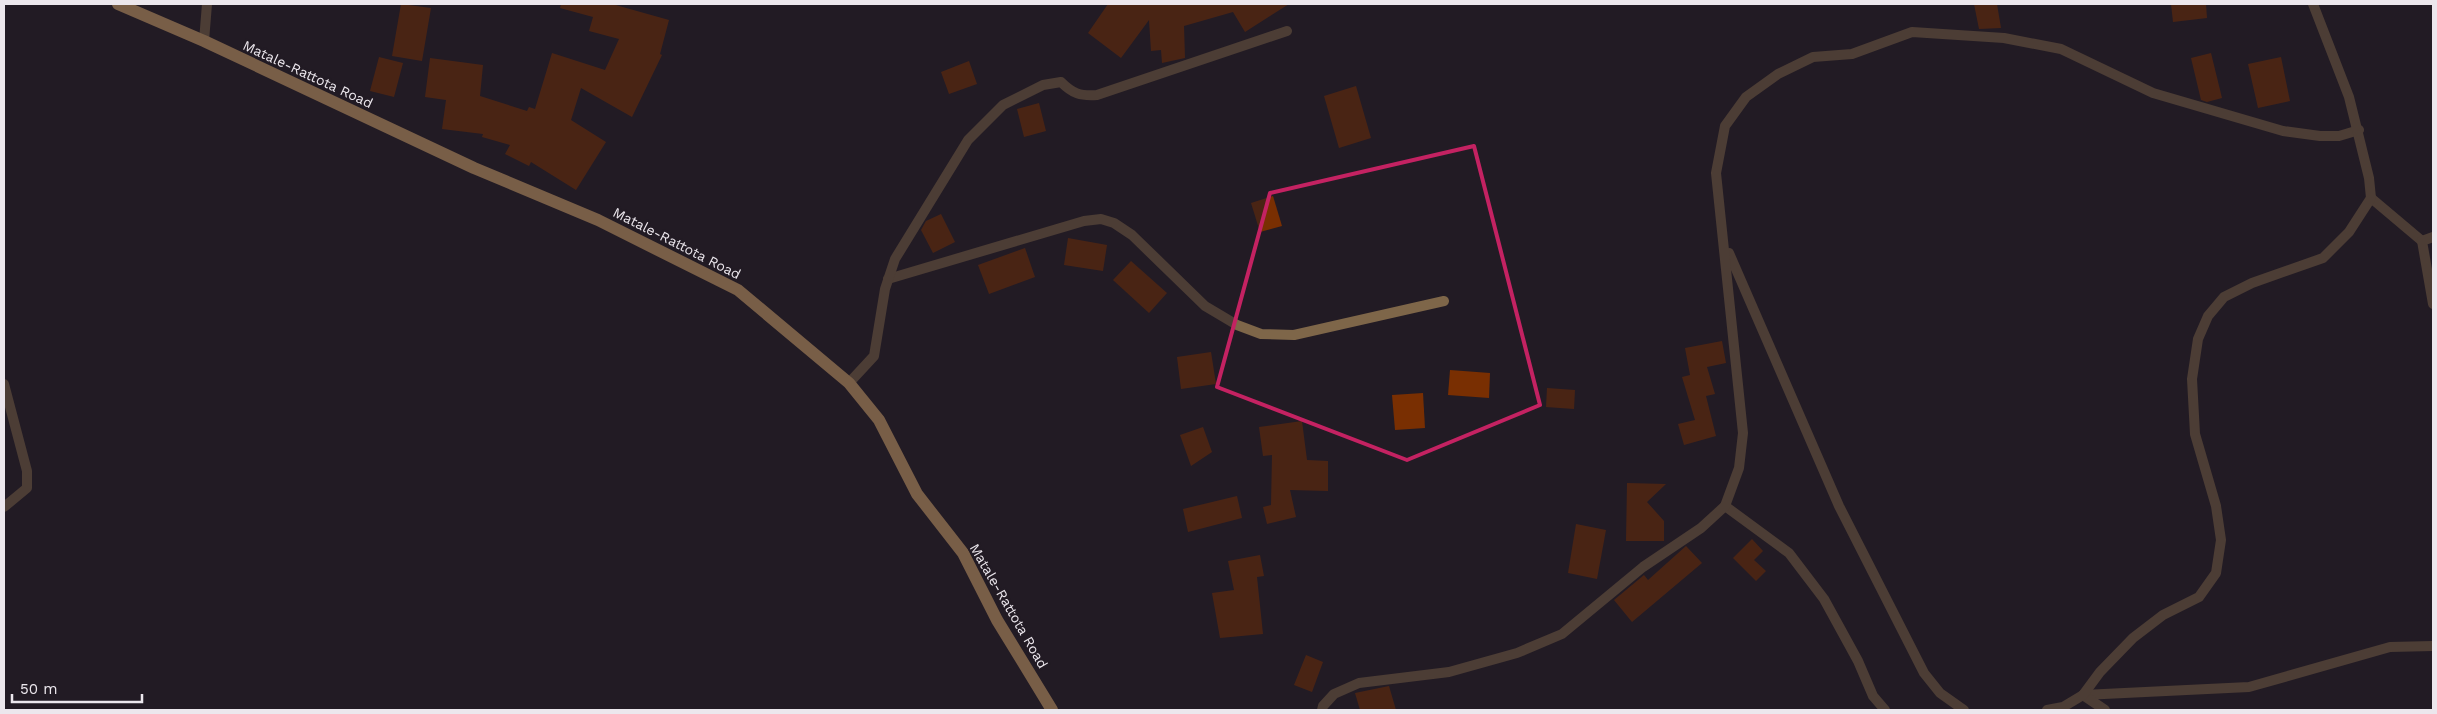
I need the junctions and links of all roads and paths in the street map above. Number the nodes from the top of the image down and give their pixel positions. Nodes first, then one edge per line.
1 (118, 4) edge
2 (207, 4) edge
3 (2313, 4) edge
4 (1287, 31) dead end
5 (204, 41) junction
6 (2359, 130) junction
7 (2371, 198) junction
8 (2433, 237) edge
9 (2422, 241) junction
10 (1725, 245) junction
11 (888, 279) junction
12 (1444, 301) dead end
13 (2433, 304) edge
14 (850, 383) junction
15 (4, 384) edge
16 (1725, 506) junction
17 (4, 507) edge
18 (2433, 646) edge
19 (2083, 695) junction
20 (1052, 710) edge
21 (1322, 710) edge
22 (1884, 710) edge
23 (1964, 710) edge
24 (2047, 710) edge
25 (2105, 710) edge

1 - 5 main road, Matale-Rattota Road
2 - 5 street
3 - 6 street
4 - 11 street
5 - 14 main road, Matale-Rattota Road
6 - 7 street
6 - 10 street
7 - 9 street
7 - 19 street
8 - 9 street
9 - 13 street
10 - 16 street
10 - 23 street
11 - 12 street
11 - 14 street
14 - 20 main road, Matale-Rattota Road
15 - 17 street
16 - 21 street
16 - 22 street
18 - 19 street
19 - 24 street
19 - 25 street

